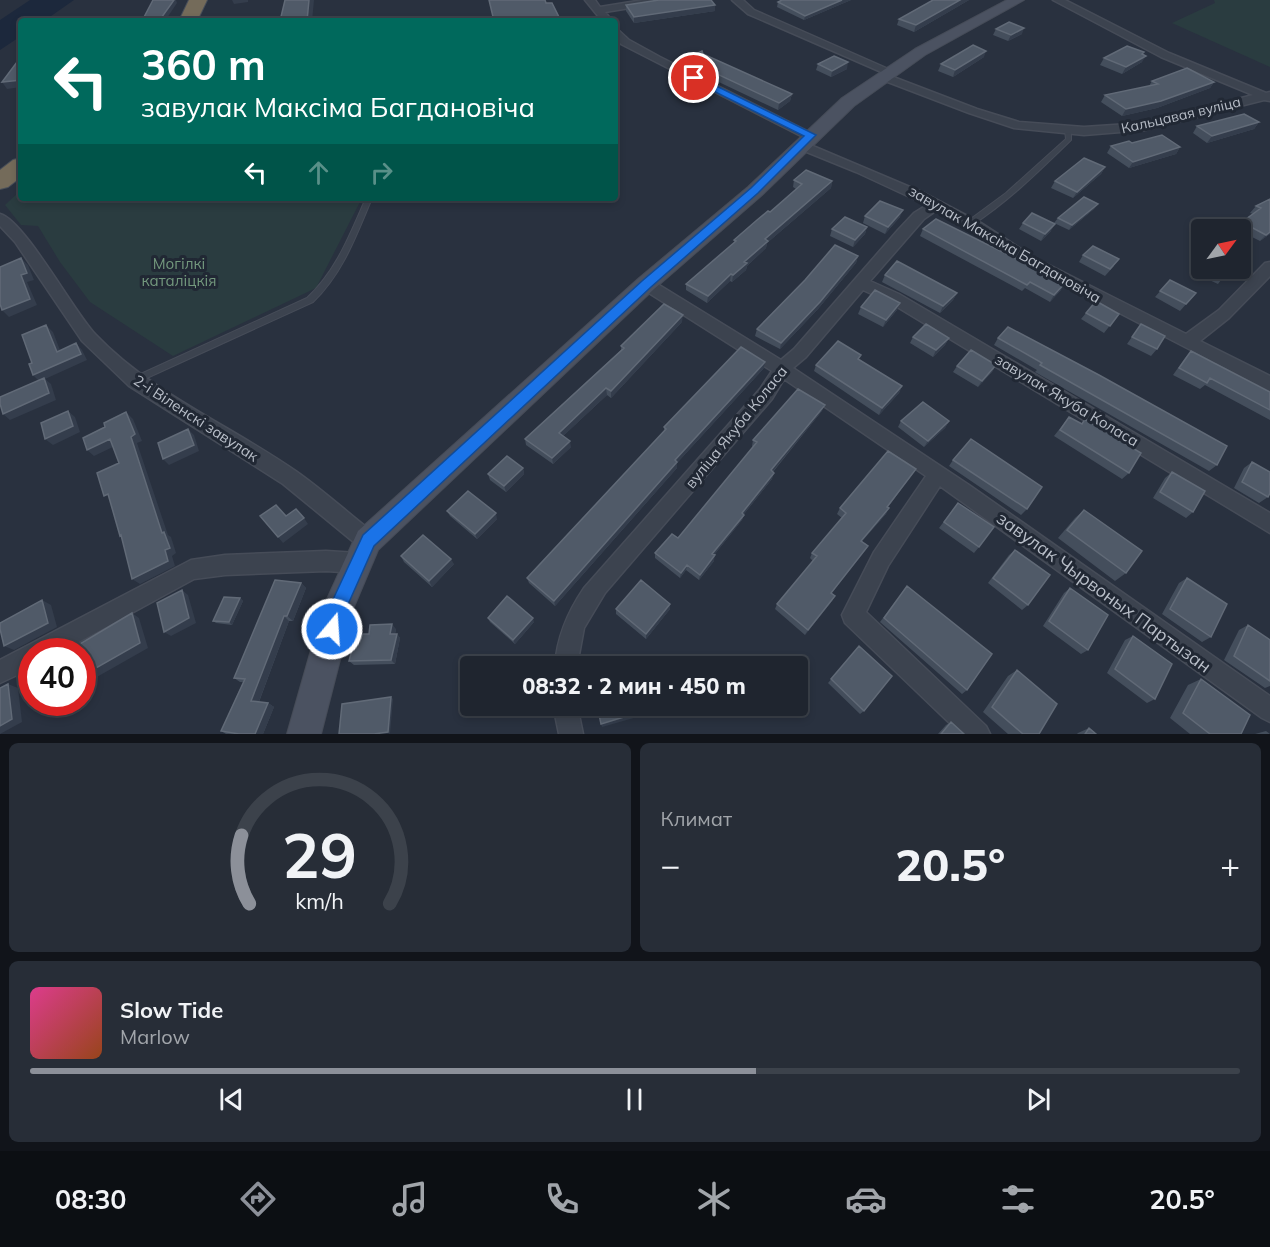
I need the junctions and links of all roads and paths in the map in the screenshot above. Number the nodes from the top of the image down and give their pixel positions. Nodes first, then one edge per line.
1 (198, 0) edge
2 (590, 0) edge
3 (661, 0) edge
4 (737, 0) edge
5 (1017, 0) edge
6 (1058, 0) edge
7 (598, 10) junction
8 (189, 18) edge
9 (605, 18) edge
10 (618, 34) edge
11 (887, 74) junction
12 (1269, 97) edge
13 (1068, 130) junction
14 (806, 140) junction
15 (18, 167) edge
16 (0, 182) edge
17 (368, 201) edge
18 (935, 205) junction
19 (0, 218) edge
20 (969, 223) junction
21 (1270, 267) edge
22 (860, 282) junction
23 (646, 284) junction
24 (1188, 341) junction
25 (783, 367) junction
26 (135, 381) junction
27 (1270, 384) edge
28 (937, 474) junction
29 (1270, 524) edge
30 (368, 541) junction
31 (358, 563) junction
32 (64, 638) edge
33 (566, 656) edge
34 (18, 663) edge
35 (0, 672) edge
36 (1270, 710) edge
37 (567, 716) edge
38 (304, 734) edge
39 (571, 734) edge
40 (978, 734) edge

1 - 8 highway
2 - 7 street
3 - 7 street
4 - 11 street, Кальцавая вуліца
5 - 11 street
6 - 12 street
7 - 9 street
10 - 14 street, завулак Максіма Багдановіча
11 - 13 street, Кальцавая вуліца
11 - 14 street
12 - 13 street, Кальцавая вуліца
13 - 20 lane
14 - 18 street, завулак Максіма Багдановіча
14 - 23 street
15 - 16 highway
17 - 26 lane
18 - 20 street, завулак Максіма Багдановіча
18 - 22 street, вуліца Якуба Коласа
19 - 26 street, 2-і Віленскі завулак
20 - 24 street, завулак Максіма Багдановіча
21 - 24 street
22 - 25 street, вуліца Якуба Коласа
22 - 29 street, завулак Якуба Коласа
23 - 25 street, завулак Чырвоных Партызан
23 - 30 street
24 - 27 street, завулак Максіма Багдановіча
25 - 28 street, завулак Чырвоных Партызан
25 - 33 street, вуліца Якуба Коласа
26 - 30 street, 2-і Віленскі завулак
28 - 36 street, завулак Чырвоных Партызан
28 - 40 street
30 - 31 street
31 - 32 street
31 - 38 street
34 - 35 street
37 - 39 street

